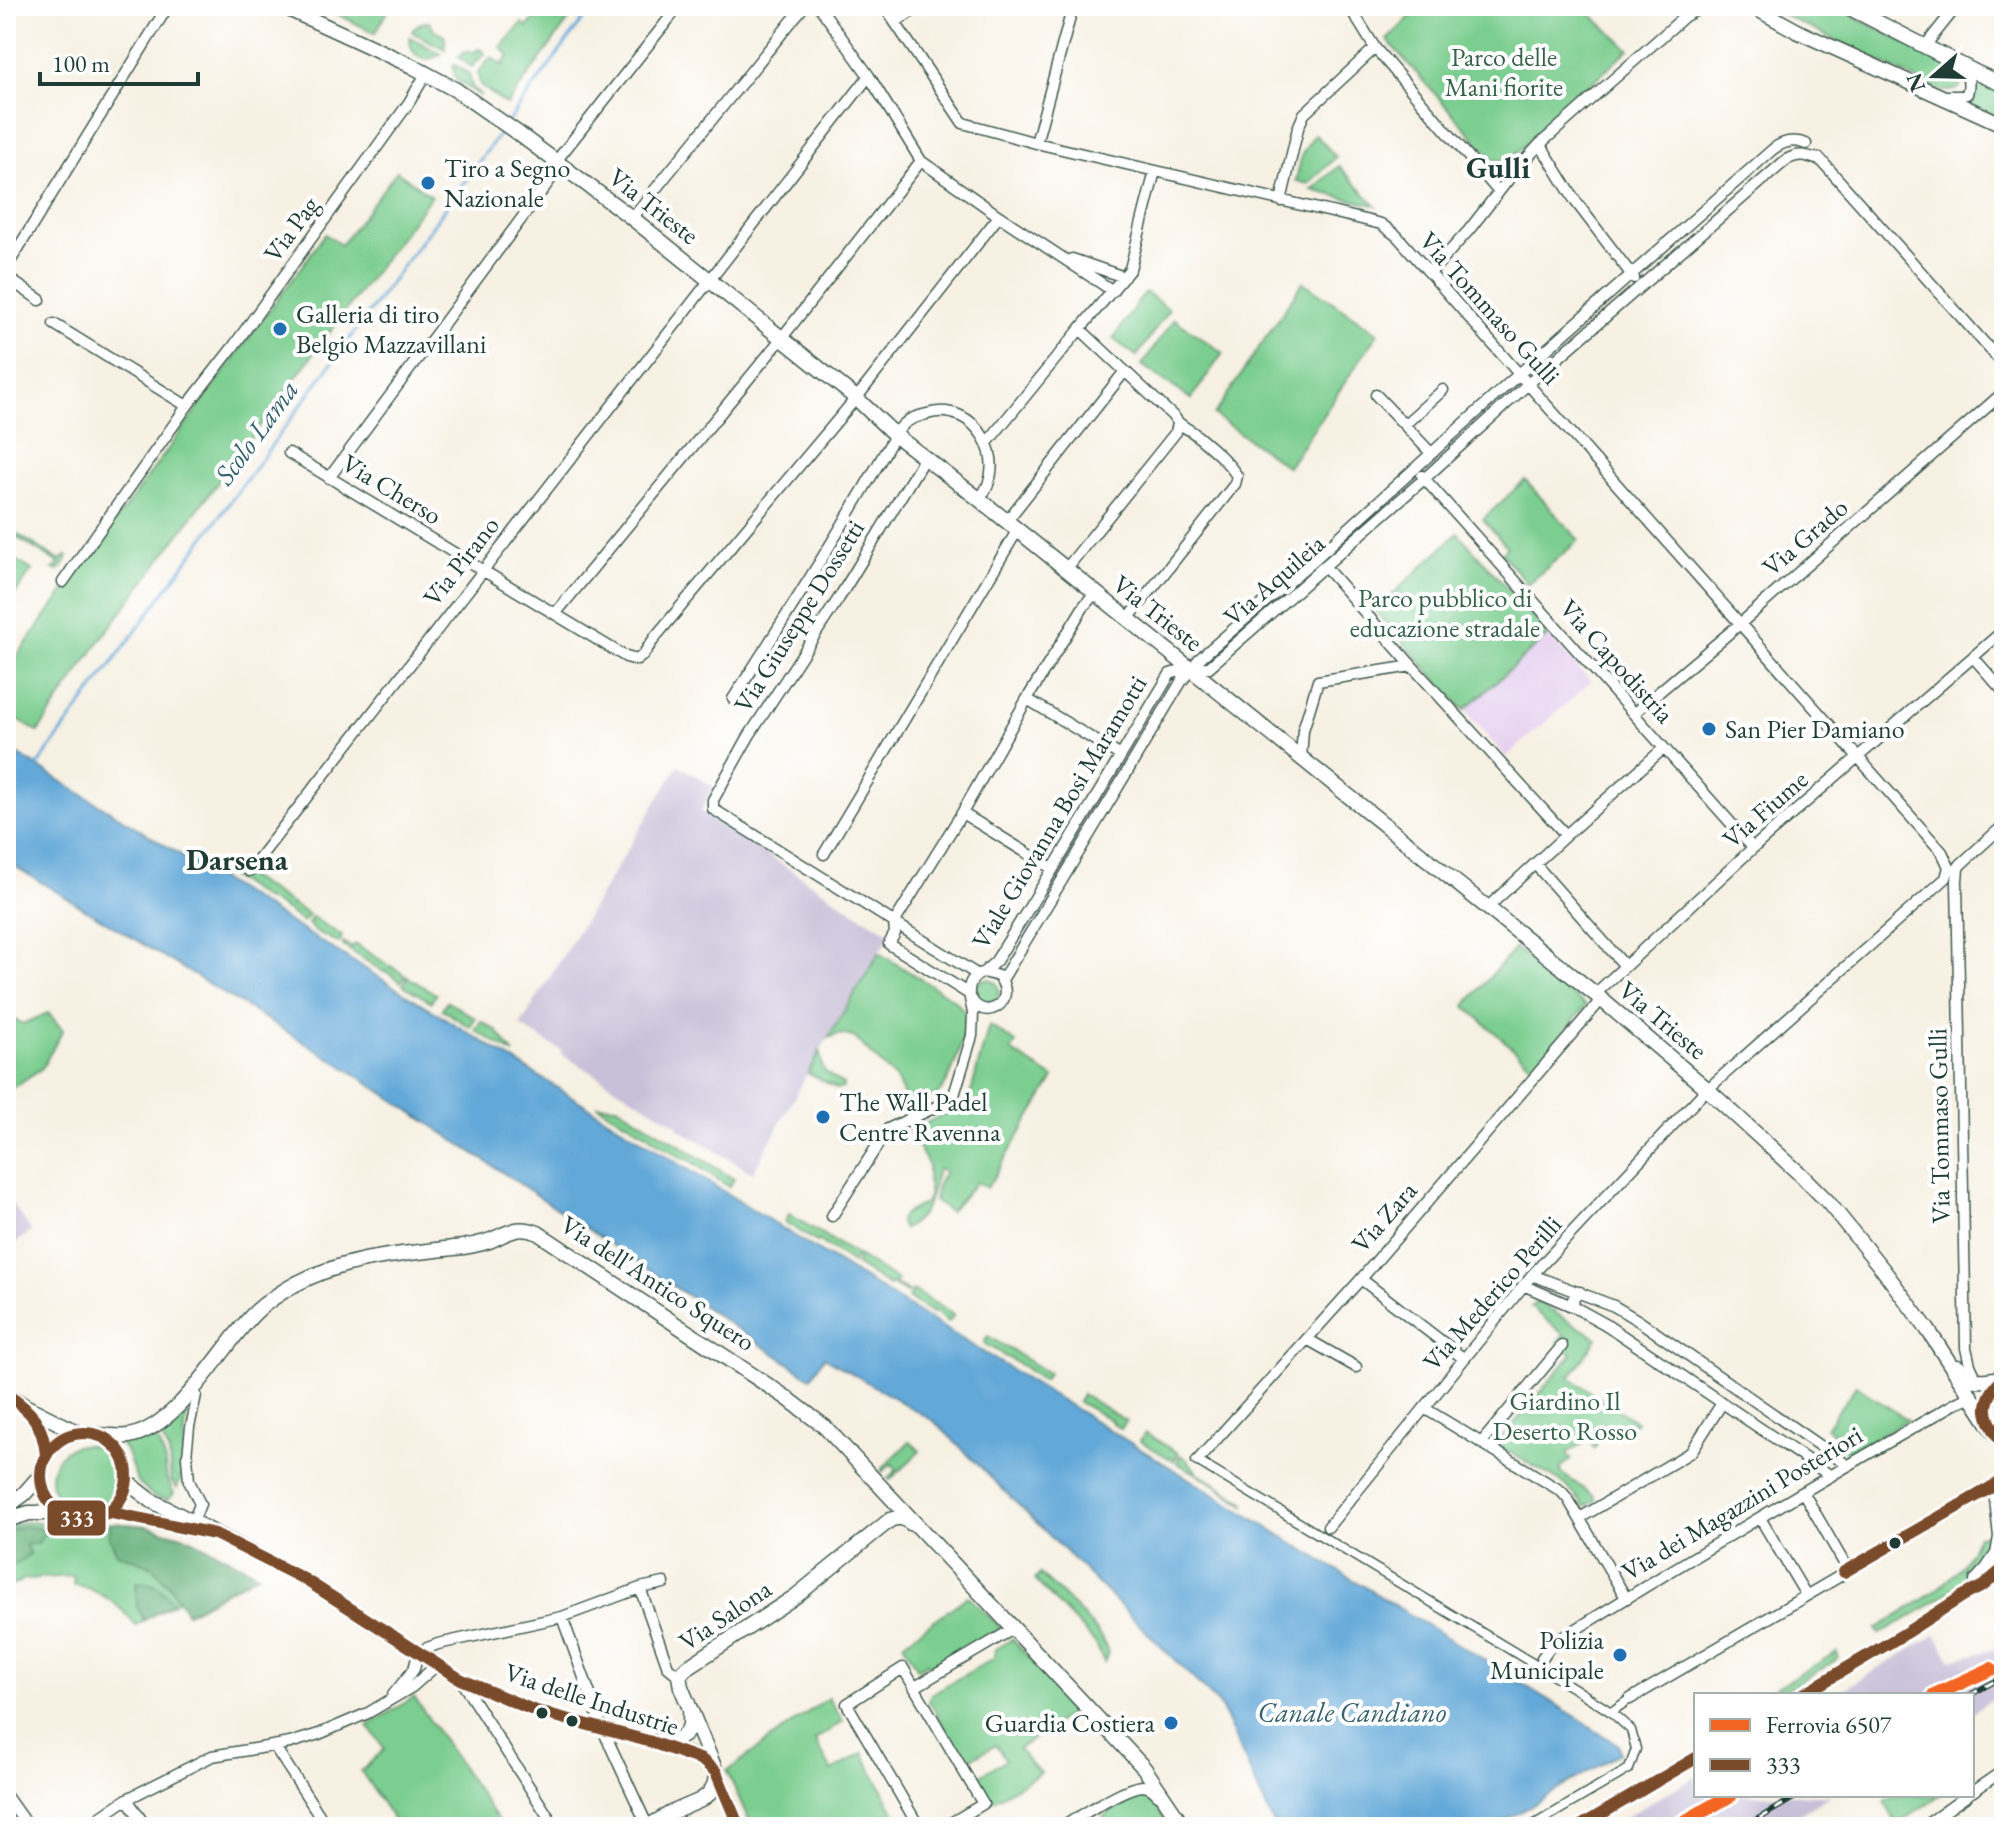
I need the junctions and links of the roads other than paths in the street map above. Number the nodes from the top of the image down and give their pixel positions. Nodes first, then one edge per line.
1 (168, 6) edge
2 (282, 6) edge
3 (679, 6) edge
4 (804, 6) edge
5 (819, 6) edge
6 (884, 6) edge
7 (921, 6) edge
8 (1073, 6) edge
9 (1349, 6) edge
10 (1705, 6) edge
11 (1752, 6) edge
12 (1846, 6) edge
13 (1957, 6) edge
14 (1687, 11) edge
15 (895, 22) junction
16 (1925, 46) junction
17 (1375, 48) junction
18 (1955, 61) junction
19 (426, 74) junction
20 (869, 76) junction
21 (2004, 85) edge
22 (1939, 96) junction
23 (2004, 125) edge
24 (1798, 134) dead end
25 (1036, 143) junction
26 (1540, 144) junction
27 (1806, 144) junction
28 (921, 161) junction
29 (1822, 161) junction
30 (559, 162) junction
31 (1155, 171) junction
32 (1498, 191) junction
33 (1281, 201) junction
34 (999, 216) junction
35 (632, 218) junction
36 (1059, 254) junction
37 (6, 268) edge
38 (1430, 273) junction
39 (1631, 274) junction
40 (6, 277) edge
41 (1124, 277) junction
42 (709, 280) junction
43 (1640, 286) junction
44 (1113, 291) junction
45 (40, 300) dead end
46 (54, 324) dead end
47 (1077, 332) junction
48 (781, 339) junction
49 (2004, 365) edge
50 (1125, 371) junction
51 (1519, 374) junction
52 (1528, 384) junction
53 (1443, 390) dead end
54 (2004, 392) edge
55 (1376, 395) dead end
56 (856, 398) junction
57 (187, 406) junction
58 (1178, 424) junction
59 (1404, 425) junction
60 (896, 436) junction
61 (987, 443) junction
62 (289, 453) dead end
63 (1431, 453) junction
64 (925, 457) junction
65 (1415, 468) junction
66 (329, 478) junction
67 (1424, 479) junction
68 (979, 499) junction
69 (1012, 526) junction
70 (1324, 566) junction
71 (483, 569) junction
72 (1066, 569) junction
73 (63, 582) dead end
74 (1095, 593) junction
75 (555, 614) junction
76 (1128, 619) junction
77 (1741, 623) junction
78 (2004, 630) edge
79 (1973, 657) junction
80 (1412, 666) junction
81 (1190, 668) junction
82 (2003, 690) edge
83 (733, 699) dead end
84 (1027, 699) junction
85 (1634, 713) junction
86 (1664, 748) junction
87 (1121, 756) junction
88 (1301, 758) junction
89 (1858, 759) junction
90 (962, 813) junction
91 (2004, 825) edge
92 (1566, 835) junction
93 (1753, 848) junction
94 (1942, 852) junction
95 (824, 854) dead end
96 (1535, 864) junction
97 (1960, 866) junction
98 (1053, 869) junction
99 (249, 871) dead end
100 (1931, 892) junction
101 (1957, 897) junction
102 (1488, 907) junction
103 (894, 923) junction
104 (1625, 966) junction
105 (981, 974) junction
106 (1002, 980) junction
107 (969, 997) junction
108 (1598, 997) junction
109 (990, 1010) junction
110 (972, 1036) junction
111 (1707, 1089) junction
112 (832, 1216) dead end
113 (1532, 1275) junction
114 (1361, 1279) junction
115 (1523, 1285) junction
116 (1580, 1292) junction
117 (1574, 1307) junction
118 (1307, 1339) junction
119 (1936, 1343) junction
120 (1562, 1346) dead end
121 (1463, 1358) junction
122 (1356, 1367) dead end
123 (204, 1375) junction
124 (2004, 1377) edge
125 (1977, 1380) junction
126 (6, 1394) edge
127 (197, 1395) joint
128 (1972, 1396) junction
129 (1722, 1403) junction
130 (25, 1406) junction
131 (1424, 1408) junction
132 (1995, 1427) edge
133 (79, 1433) junction
134 (99, 1435) junction
135 (1482, 1442) junction
136 (2004, 1447) edge
137 (46, 1455) junction
138 (187, 1456) joint
139 (1197, 1461) joint
140 (1847, 1465) junction
141 (40, 1476) junction
142 (1831, 1476) junction
143 (2004, 1480) edge
144 (126, 1481) junction
145 (1803, 1492) junction
146 (6, 1507) edge
147 (107, 1512) junction
148 (62, 1513) junction
149 (1580, 1518) junction
150 (1760, 1518) junction
151 (6, 1520) edge
152 (187, 1525) junction
153 (919, 1529) junction
154 (1324, 1531) junction
155 (2004, 1568) edge
156 (1846, 1571) junction
157 (2004, 1576) edge
158 (664, 1583) dead end
159 (1983, 1586) junction
160 (640, 1588) junction
161 (1806, 1595) junction
162 (1963, 1596) junction
163 (1626, 1598) junction
164 (562, 1617) junction
165 (1013, 1629) junction
166 (419, 1651) junction
167 (1540, 1662) junction
168 (438, 1664) junction
169 (679, 1676) junction
170 (460, 1679) junction
171 (915, 1687) junction
172 (1805, 1693) edge
173 (1630, 1699) joint
174 (390, 1700) junction
175 (690, 1709) junction
176 (1611, 1712) junction
177 (603, 1730) junction
178 (648, 1741) junction
179 (275, 1747) junction
180 (1694, 1759) edge
181 (2004, 1770) edge
182 (716, 1772) junction
183 (1974, 1791) edge
184 (6, 1796) edge
185 (1966, 1797) edge
186 (127, 1799) junction
187 (701, 1800) junction
188 (1168, 1805) junction
189 (737, 1821) edge
190 (324, 1823) edge
191 (28, 1827) edge
192 (86, 1827) edge
193 (146, 1827) edge
194 (310, 1827) edge
195 (555, 1827) edge
196 (647, 1827) edge
197 (919, 1827) edge
198 (944, 1827) edge
199 (1062, 1827) edge
200 (1184, 1827) edge
201 (1530, 1827) edge
202 (1579, 1827) edge
203 (1923, 1827) edge

1 - 37 street
2 - 19 street, Via Trieste
3 - 30 street
4 - 35 street
5 - 20 street
6 - 15 street, Via Tommaso Gulli
7 - 15 street
8 - 25 street
9 - 17 street
10 - 14 street
11 - 22 street
12 - 16 street
13 - 16 street
14 - 26 street
15 - 25 street, Via Tommaso Gulli
16 - 18 street
17 - 32 street
17 - 33 street
18 - 21 street
18 - 22 street
19 - 30 street, Via Trieste
19 - 57 street, Via Pag
20 - 28 street
20 - 42 street, Via Pirano
22 - 23 street
24 - 27 street
25 - 31 street, Via Tommaso Gulli
26 - 32 street
26 - 39 street
27 - 29 street
27 - 39 street, Via Aquileia
28 - 34 street
28 - 48 street
29 - 43 street, Via Aquileia
29 - 49 street
30 - 35 street, Via Trieste
30 - 66 street
31 - 33 street, Via Tommaso Gulli
31 - 41 street
32 - 38 street
33 - 38 street, Via Tommaso Gulli
34 - 36 street
34 - 56 street
35 - 42 street, Via Trieste
36 - 41 street
36 - 44 street
38 - 51 street, Via Tommaso Gulli
39 - 43 street
39 - 51 street, Via Aquileia
40 - 45 street
41 - 44 street
42 - 48 street, Via Trieste
42 - 71 street, Via Pirano
43 - 52 street, Via Aquileia
44 - 47 street
46 - 57 street
47 - 50 street
47 - 61 street
48 - 56 street, Via Trieste
48 - 75 street
50 - 58 street
50 - 69 street
51 - 52 street, Via Tommaso Gulli
51 - 63 street, Via Aquileia
52 - 67 street, Via Aquileia
52 - 77 street, Via Tommaso Gulli
53 - 59 street
54 - 77 street, Via Grado
55 - 59 street
56 - 60 street, Via Trieste
56 - 75 street, Via Cherso
57 - 73 street, Via Pag
58 - 72 street
58 - 76 street
59 - 63 street
60 - 61 street
60 - 64 street, Via Trieste
60 - 83 street
61 - 68 street
62 - 66 street, Via Cherso
63 - 65 street, Via Aquileia
64 - 68 street, Via Trieste
64 - 103 street, Via Giuseppe Dossetti
65 - 67 street, Via Capodistria
65 - 81 street, Via Aquileia
66 - 71 street, Via Cherso
67 - 70 street, Via Aquileia
67 - 85 street, Via Capodistria
68 - 69 street, Via Trieste
69 - 72 street, Via Trieste
69 - 95 street
70 - 80 street
70 - 81 street, Via Aquileia
71 - 75 street, Via Cherso
71 - 99 street, Via Pirano
72 - 74 street, Via Trieste
74 - 76 street, Via Trieste
74 - 84 street
76 - 81 street, Via Trieste
77 - 85 street, Via Grado
77 - 89 street, Via Tommaso Gulli
78 - 79 street, Via Fiume
79 - 82 street
79 - 89 street, Via Fiume
80 - 88 street
80 - 92 street
81 - 87 street, Viale Giovanna Bosi Maramotti
81 - 88 street, Via Trieste
81 - 106 street, Viale Giovanna Bosi Maramotti
84 - 87 street
84 - 90 street
85 - 86 street, Via Capodistria
86 - 92 street
86 - 93 street, Via Capodistria
87 - 98 street, Viale Giovanna Bosi Maramotti
88 - 102 street, Via Trieste
89 - 93 street, Via Fiume
89 - 94 street, Via Tommaso Gulli
90 - 98 street
90 - 103 street
91 - 97 street
92 - 96 street
93 - 104 street, Via Fiume
94 - 97 street, Via Tommaso Gulli
94 - 100 street, Via Mederico Perilli
96 - 102 street
96 - 104 street
97 - 101 street, Via Tommaso Gulli
98 - 105 street, Viale Giovanna Bosi Maramotti
100 - 101 street
100 - 111 street, Via Mederico Perilli
101 - 125 street, Via Tommaso Gulli
102 - 108 street, Via Trieste
103 - 105 street
103 - 107 street
104 - 108 street, Via Fiume
105 - 106 street
105 - 107 street
106 - 109 street
107 - 109 street
107 - 110 street
108 - 111 street, Via Trieste
108 - 114 street, Via Zara
109 - 110 street
110 - 112 street
111 - 113 street, Via Mederico Perilli
111 - 119 street, Via Trieste
113 - 115 street, Via Mederico Perilli
113 - 116 street
114 - 118 street, Via Zara
114 - 121 street
115 - 117 street
115 - 121 street, Via Mederico Perilli
116 - 117 street
116 - 140 street
117 - 129 street
118 - 122 street
118 - 139 street, Via Zara
119 - 125 street, Via Trieste
119 - 128 street, Via Trieste
120 - 135 street
121 - 131 street, Via Mederico Perilli
123 - 127 street
123 - 134 street, Via dell'Antico Squero
123 - 153 street, Via dell'Antico Squero
124 - 125 street
124 - 132 street
126 - 130 street
127 - 138 street
128 - 132 street, Via Trieste
128 - 140 street, Via dei Magazzini Posteriori
129 - 142 street
129 - 149 street
130 - 133 street
130 - 137 street
131 - 135 street
131 - 154 street, Via Mederico Perilli
132 - 136 street, Via Trieste
133 - 134 street
133 - 137 street
134 - 144 street
135 - 149 street
137 - 141 street
138 - 152 street
139 - 154 street
140 - 142 street, Via dei Magazzini Posteriori
141 - 146 street
141 - 148 street
142 - 145 street, Via dei Magazzini Posteriori
143 - 156 street
143 - 162 street
144 - 147 street
144 - 152 street, Via delle Industrie
145 - 150 street, Via dei Magazzini Posteriori
145 - 156 street
147 - 148 street
147 - 152 street, Via delle Industrie
148 - 151 street
149 - 163 street
150 - 161 street
150 - 163 street, Via dei Magazzini Posteriori
152 - 166 street, Via delle Industrie
153 - 165 street, Via dell'Antico Squero
153 - 169 street, Via Salona
154 - 167 street
155 - 159 street
156 - 161 street
157 - 159 street
158 - 160 street
159 - 162 street
160 - 164 street
160 - 169 street
161 - 173 street
162 - 172 street
163 - 167 street, Via dei Magazzini Posteriori
164 - 166 street
164 - 177 street
165 - 171 street
165 - 188 street, Via dell'Antico Squero
166 - 168 street, Via delle Industrie
166 - 174 street
167 - 176 street
168 - 170 street, Via delle Industrie
168 - 174 street
169 - 175 street, Via Salona
170 - 177 street, Via delle Industrie
170 - 195 street
171 - 197 street
171 - 198 street
173 - 176 street
174 - 179 street
175 - 178 street
175 - 182 street, Via Salona
176 - 201 street
177 - 178 street, Via delle Industrie
177 - 196 street
178 - 182 street, Via delle Industrie
179 - 186 street
179 - 190 street
180 - 202 street
181 - 183 street
182 - 187 street
182 - 189 street, Via Salona
184 - 191 street
185 - 203 street
186 - 192 street
186 - 193 street
187 - 189 street
187 - 196 street
188 - 199 street
188 - 200 street, Via dell'Antico Squero
190 - 194 street

